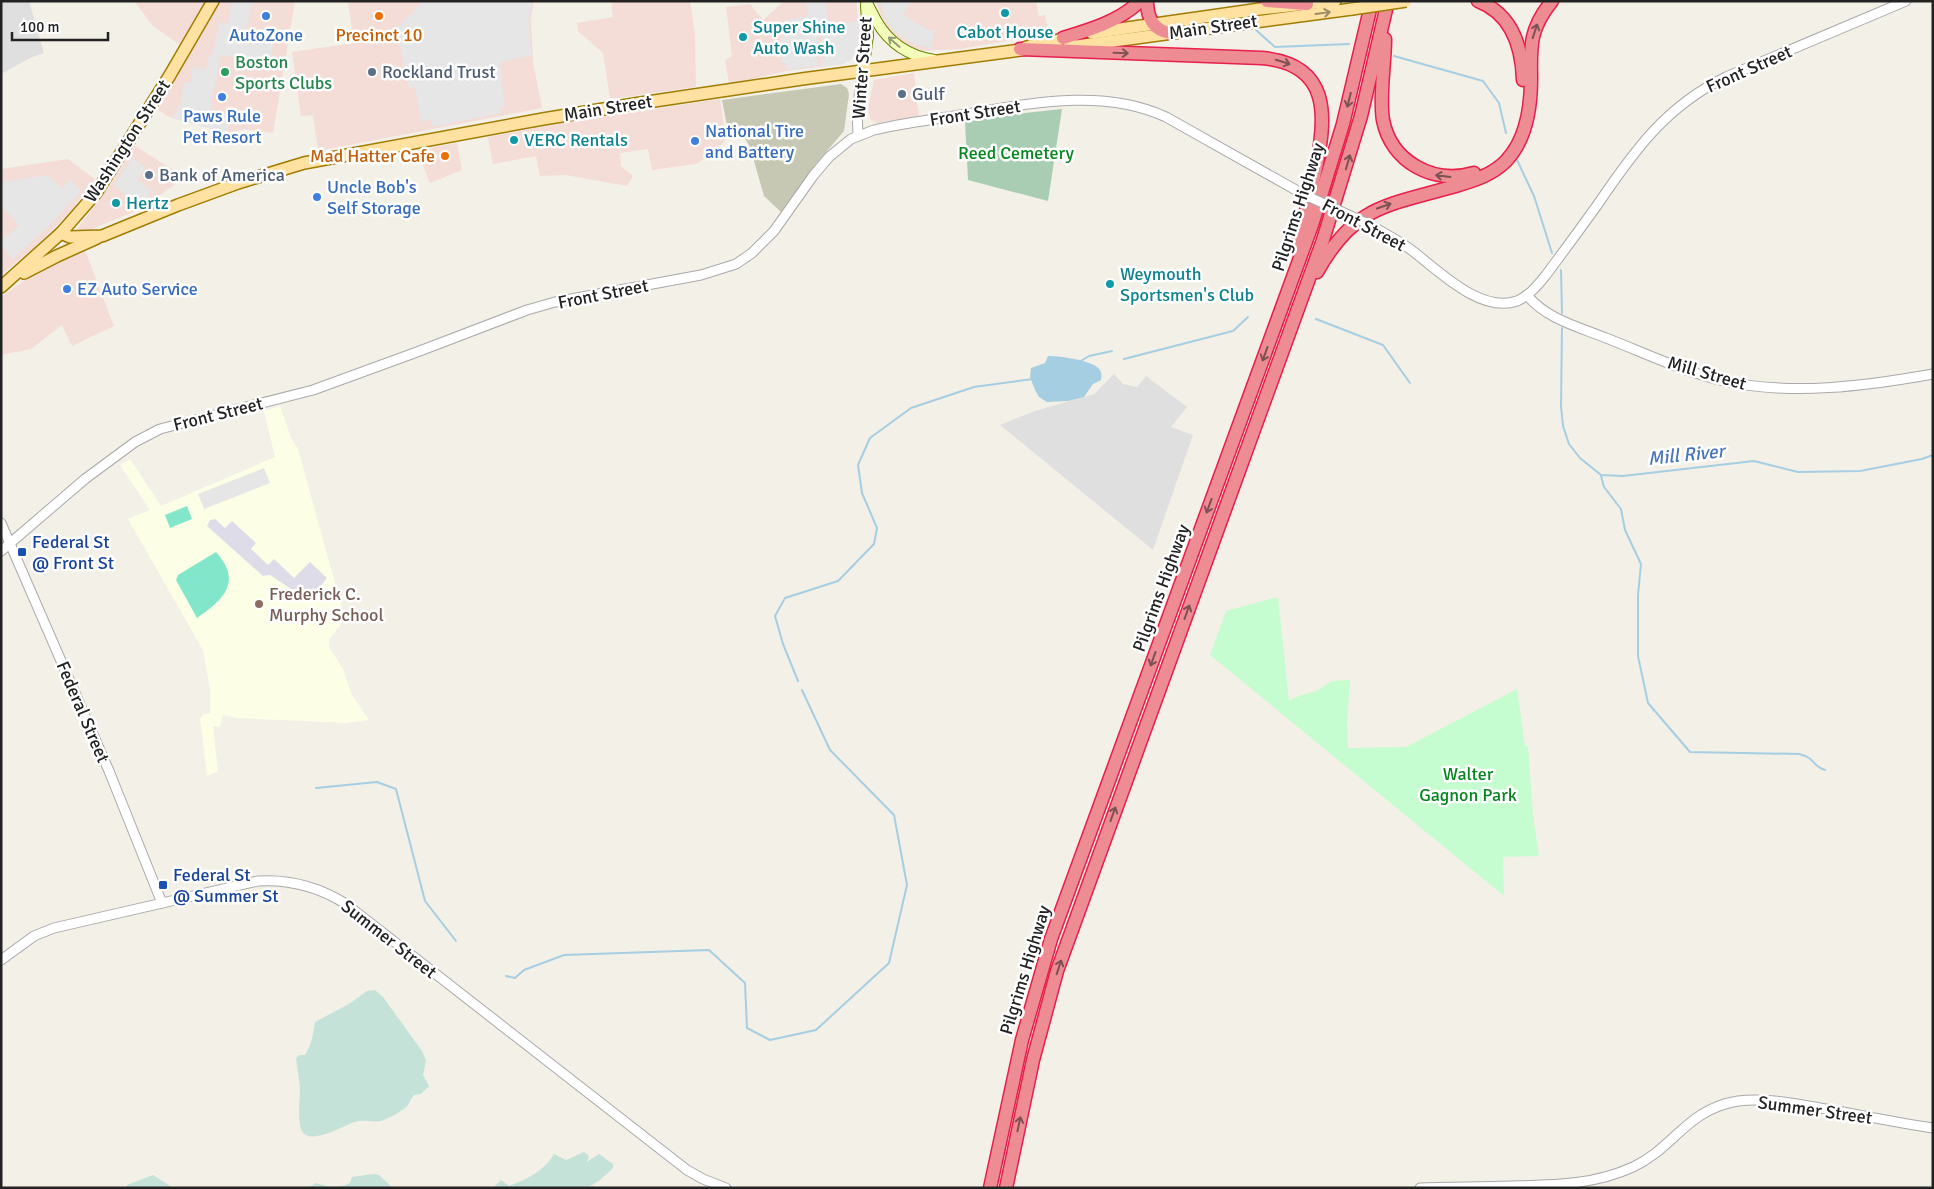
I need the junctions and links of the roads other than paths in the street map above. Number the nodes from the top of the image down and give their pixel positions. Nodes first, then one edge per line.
1 (213, 1) edge
2 (866, 1) edge
3 (1140, 1) edge
4 (1147, 1) edge
5 (1267, 1) edge
6 (1335, 1) edge
7 (1368, 1) edge
8 (1372, 1) edge
9 (1406, 1) edge
10 (1478, 1) edge
11 (1552, 1) edge
12 (1906, 1) edge
13 (1307, 4) junction
14 (1387, 8) edge
15 (1152, 23) junction
16 (1171, 33) junction
17 (1063, 38) junction
18 (1020, 49) junction
19 (938, 60) junction
20 (1357, 68) junction
21 (864, 71) junction
22 (858, 135) junction
23 (59, 235) junction
24 (102, 236) junction
25 (83, 246) junction
26 (3, 286) edge
27 (1527, 295) junction
28 (1272, 335) junction
29 (1286, 340) junction
30 (1933, 374) edge
31 (1, 522) edge
32 (10, 544) junction
33 (1, 551) edge
34 (162, 903) junction
35 (1, 960) edge
36 (1933, 1128) edge
37 (726, 1188) edge
38 (990, 1188) edge
39 (1006, 1188) edge
40 (1420, 1188) edge

1 - 23 main road, Washington Street
19 -> 2 main road
2 - 21 main road, Winter Street
3 - 17 highway
4 - 15 highway
5 - 13 highway
6 - 13 main road, Main Street
7 - 20 highway
8 - 20 highway, Pilgrims Highway
16 -> 9 main road, Main Street, bridge
10 -> 14 highway
29 -> 11 highway
12 - 27 street, Front Street
13 - 15 main road, Main Street
29 -> 14 highway, Pilgrims Highway
15 - 16 highway
15 - 17 main road, Main Street
16 - 18 main road, Main Street
17 - 18 main road, Main Street
18 - 19 main road, Main Street
18 -> 28 highway
19 - 21 main road, Main Street
20 -> 28 highway, Pilgrims Highway
21 - 22 street, Winter Street
21 - 24 main road, Main Street
22 - 27 street, Front Street, bridge
22 - 32 street, Front Street
23 - 24 main road, Main Street
23 - 25 main road
23 - 26 main road, Washington Street
24 - 25 main road
25 - 26 main road
27 - 30 street, Mill Street
28 -> 38 highway, Pilgrims Highway
39 -> 29 highway, Pilgrims Highway
31 - 32 street, Federal Street
32 - 33 street, Front Street
32 - 34 street, Federal Street
34 - 35 street, Summer Street
34 - 37 street, Summer Street
36 - 40 street, Summer Street

